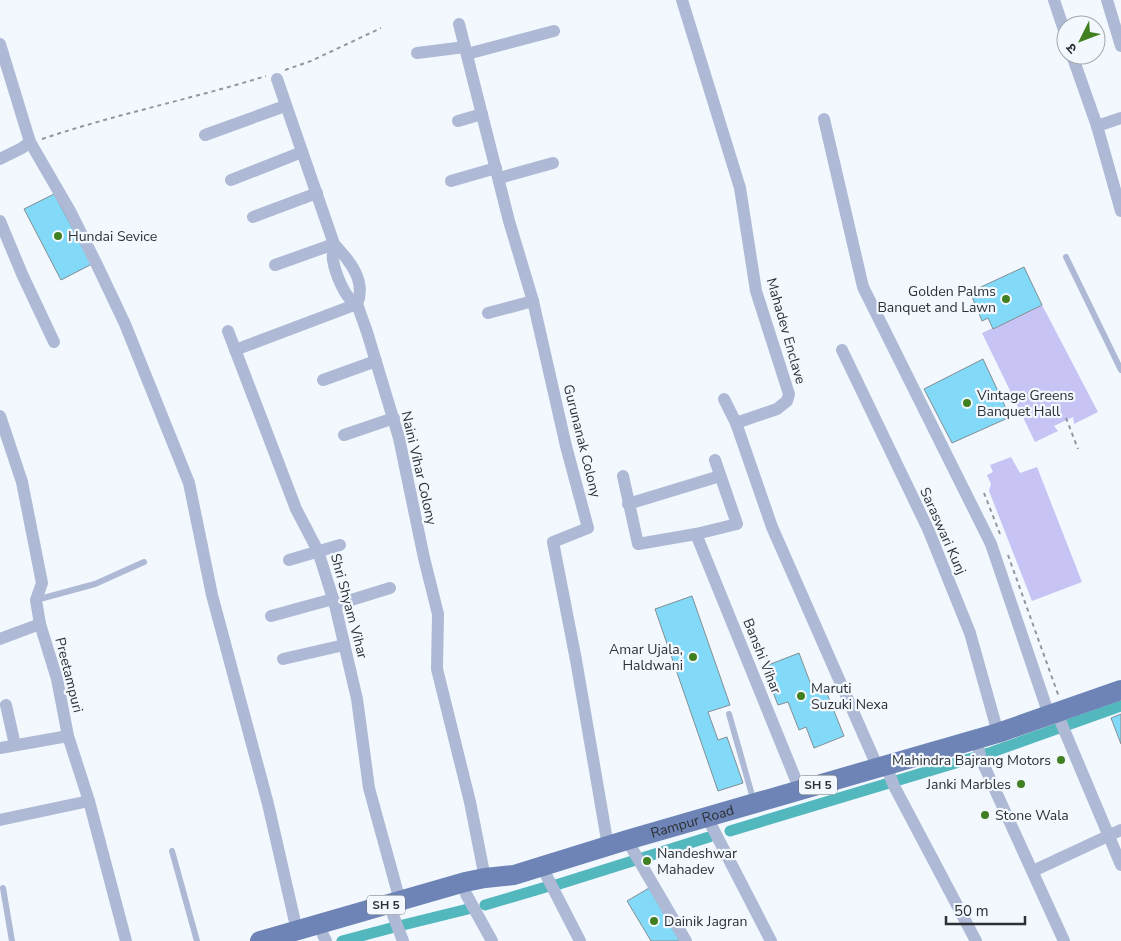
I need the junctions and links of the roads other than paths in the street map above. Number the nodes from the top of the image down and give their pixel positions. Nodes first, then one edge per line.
1 (682, 0) edge
2 (1054, 0) edge
3 (1108, 0) edge
4 (1059, 15) edge
5 (459, 24) dead end
6 (554, 31) dead end
7 (0, 44) edge
8 (1121, 46) edge
9 (466, 51) junction
10 (417, 54) dead end
11 (1076, 65) edge
12 (276, 75) road end
13 (285, 106) junction
14 (482, 114) junction
15 (1121, 118) edge
16 (824, 120) dead end
17 (458, 121) dead end
18 (1097, 126) junction
19 (205, 135) dead end
20 (31, 144) junction
21 (302, 152) junction
22 (0, 158) edge
23 (553, 163) dead end
24 (497, 173) junction
25 (231, 180) dead end
26 (451, 181) dead end
27 (317, 193) junction
28 (1121, 211) edge
29 (253, 218) dead end
30 (0, 221) edge
31 (334, 244) junction
32 (1066, 257) dead end
33 (275, 265) dead end
34 (533, 301) junction
35 (356, 304) junction
36 (488, 313) dead end
37 (228, 331) dead end
38 (54, 342) dead end
39 (235, 350) junction
40 (842, 350) dead end
41 (376, 362) junction
42 (1121, 370) edge
43 (323, 380) dead end
44 (724, 399) dead end
45 (0, 416) edge
46 (394, 418) junction
47 (736, 423) junction
48 (344, 435) dead end
49 (715, 460) dead end
50 (622, 476) dead end
51 (720, 476) junction
52 (628, 504) junction
53 (696, 534) junction
54 (340, 545) dead end
55 (318, 552) junction
56 (289, 560) dead end
57 (144, 562) dead end
58 (390, 588) dead end
59 (36, 600) junction
60 (334, 602) junction
61 (271, 616) dead end
62 (40, 624) junction
63 (0, 639) edge
64 (344, 645) junction
65 (283, 659) dead end
66 (1121, 690) edge
67 (6, 705) dead end
68 (729, 714) dead end
69 (1059, 718) junction
70 (998, 732) junction
71 (68, 736) junction
72 (14, 745) junction
73 (0, 748) edge
74 (979, 750) junction
75 (887, 774) junction
76 (800, 790) junction
77 (89, 801) junction
78 (754, 803) junction
79 (707, 817) junction
80 (0, 820) edge
81 (1121, 830) edge
82 (1108, 836) junction
83 (172, 851) dead end
84 (628, 851) junction
85 (1121, 865) edge
86 (542, 867) junction
87 (1033, 871) junction
88 (514, 875) junction
89 (485, 878) junction
90 (3, 888) dead end
91 (466, 894) junction
92 (396, 908) junction
93 (300, 936) edge
94 (325, 938) edge
95 (12, 941) edge
96 (126, 941) edge
97 (197, 941) edge
98 (260, 941) edge
99 (403, 941) edge
100 (492, 941) edge
101 (580, 941) edge
102 (686, 941) edge
103 (771, 941) edge
104 (976, 941) edge
105 (1064, 941) edge

1 - 47 street, Mahadev Enclave
2 - 4 street
3 - 8 street
5 - 9 street, Gurunanak Colony
6 - 9 street
7 - 20 street
9 - 10 street
9 - 14 street, Gurunanak Colony
11 - 18 street
12 - 13 street, Naini Vihar Colony
13 - 19 street
13 - 21 street, Naini Vihar Colony
14 - 17 street
14 - 24 street, Gurunanak Colony
15 - 18 street
16 - 69 street
18 - 28 street
20 - 22 street
20 - 93 street
21 - 25 street
21 - 27 street, Naini Vihar Colony
23 - 24 street
24 - 26 street
24 - 34 street, Gurunanak Colony
27 - 29 street
27 - 31 street, Naini Vihar Colony
30 - 38 street
31 - 33 street
31 - 35 street, Naini Vihar Colony
32 - 42 lane
34 - 36 street
34 - 84 street, Gurunanak Colony
35 - 39 street
35 - 41 street, Naini Vihar Colony
37 - 39 street, Shri Shyam Vihar
39 - 55 street, Shri Shyam Vihar
40 - 70 street, Saraswari Kunj
41 - 43 street
41 - 46 street, Naini Vihar Colony
44 - 47 street
45 - 59 street, Preetampuri
46 - 48 street
46 - 89 street, Naini Vihar Colony
47 - 75 street
49 - 51 street
50 - 52 street
51 - 52 street
51 - 53 street
52 - 53 street
53 - 76 street, Banshi Vihar
54 - 55 street
55 - 56 street
55 - 60 street, Shri Shyam Vihar
57 - 59 lane
58 - 60 street
59 - 62 street, Preetampuri
60 - 61 street
60 - 64 street, Shri Shyam Vihar
62 - 63 street
62 - 71 street, Preetampuri
64 - 65 street
64 - 92 street, Shri Shyam Vihar
66 - 69 main road, Rampur Road / SH 5
67 - 72 street
68 - 78 lane
69 - 70 main road, Rampur Road / SH 5
69 - 82 street
70 - 74 main road, Rampur Road / SH 5
71 - 72 street
71 - 77 street, Preetampuri
72 - 73 street
74 - 75 main road, Rampur Road / SH 5
74 - 87 street
75 - 76 main road, Rampur Road / SH 5
75 - 104 street
76 - 78 main road, Rampur Road / SH 5
77 - 80 street
77 - 96 street, Preetampuri
78 - 79 main road, Rampur Road / SH 5
79 - 84 main road, Rampur Road / SH 5
79 - 103 street
81 - 82 street
82 - 85 street
82 - 87 street
83 - 97 lane
84 - 86 main road, Rampur Road / SH 5
84 - 102 street
86 - 88 main road, Rampur Road / SH 5
86 - 101 street
87 - 105 street
88 - 89 main road, Rampur Road / SH 5
88 - 91 main road
89 - 92 main road, Rampur Road / SH 5
90 - 95 lane
91 - 92 main road
91 - 100 street
92 - 93 main road, Rampur Road / SH 5
92 - 94 main road
92 - 99 street, Shri Shyam Vihar
93 - 94 main road
93 - 98 main road, Rampur Road / SH 5

